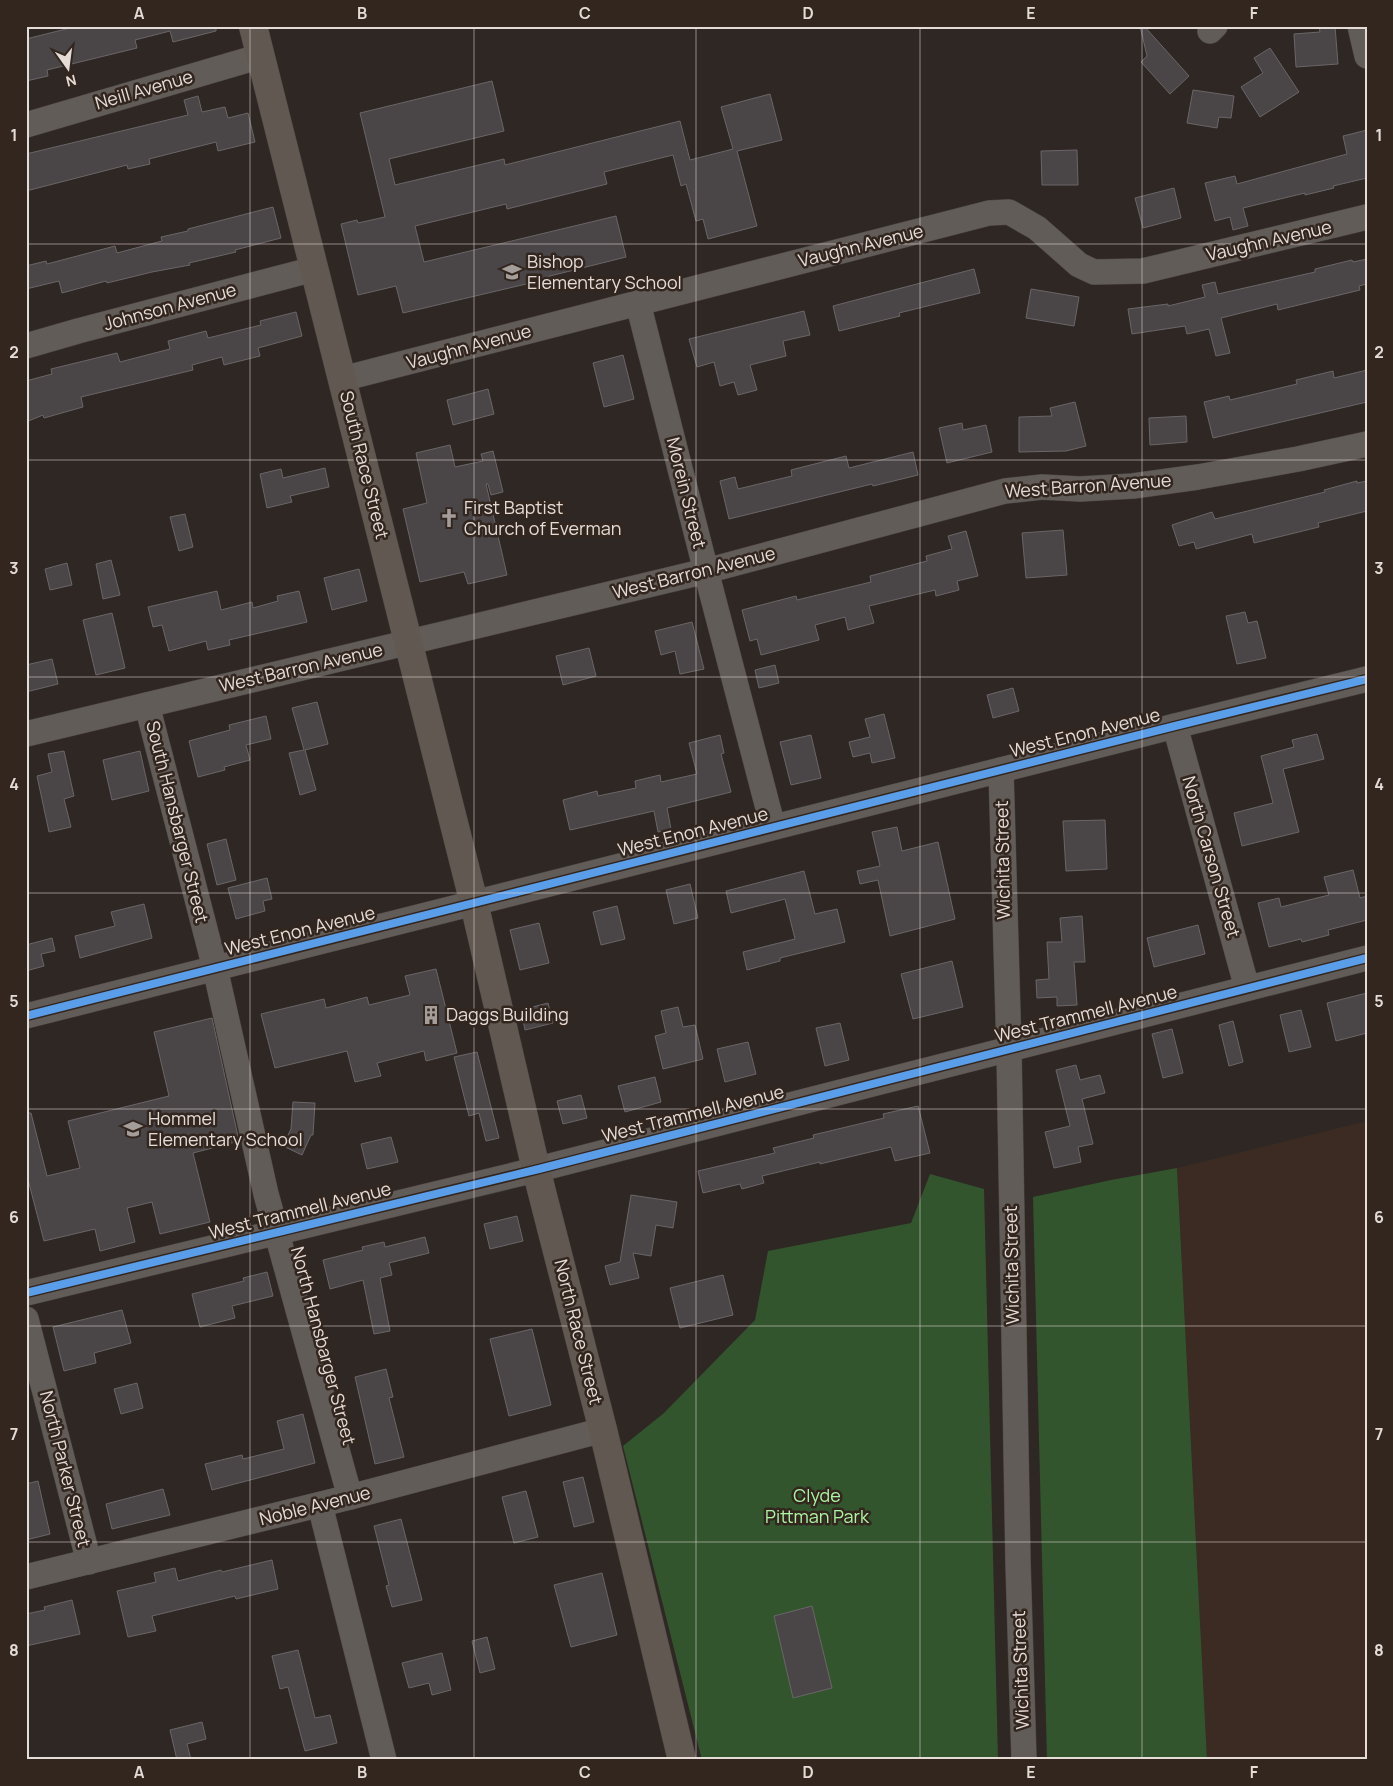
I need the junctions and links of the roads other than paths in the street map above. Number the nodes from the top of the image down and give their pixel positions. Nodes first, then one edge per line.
1 (253, 26) edge
2 (1360, 26) edge
3 (261, 56) junction
4 (1367, 56) edge
5 (26, 124) edge
6 (1367, 218) edge
7 (314, 269) junction
8 (638, 303) junction
9 (26, 346) edge
10 (342, 379) junction
11 (1367, 444) edge
12 (706, 571) junction
13 (409, 643) junction
14 (1367, 679) edge
15 (147, 704) junction
16 (1175, 726) junction
17 (26, 734) edge
18 (1002, 770) junction
19 (773, 827) junction
20 (474, 903) junction
21 (1367, 958) edge
22 (215, 968) junction
23 (1248, 988) junction
24 (26, 1016) edge
25 (1009, 1050) junction
26 (536, 1169) junction
27 (276, 1232) junction
28 (26, 1293) edge
29 (26, 1318) edge
30 (603, 1430) junction
31 (350, 1497) junction
32 (320, 1505) junction
33 (89, 1562) junction
34 (26, 1577) edge
35 (384, 1760) edge
36 (682, 1760) edge
37 (1024, 1760) edge

1 - 3 main road, South Race Street
2 - 4 street
3 - 5 street, Neill Avenue
3 - 7 main road, South Race Street
6 - 8 street, Vaughn Avenue
7 - 9 street, Johnson Avenue
7 - 10 main road, South Race Street
8 - 10 street, Vaughn Avenue
8 - 12 street, Morein Street
10 - 13 main road, South Race Street
11 - 12 street, West Barron Avenue
12 - 13 street, West Barron Avenue
12 - 19 street, Morein Street
13 - 15 street, West Barron Avenue
13 - 20 main road, South Race Street
14 - 16 street, West Enon Avenue
15 - 17 street, West Barron Avenue
15 - 22 street, South Hansbarger Street
16 - 18 street, West Enon Avenue
16 - 23 street, North Carson Street
18 - 19 street, West Enon Avenue
18 - 25 street, Wichita Street
19 - 20 street, West Enon Avenue
20 - 22 street, West Enon Avenue
20 - 26 main road, North Race Street
21 - 23 street, West Trammell Avenue
22 - 24 street, West Enon Avenue
22 - 27 street, North Hansbarger Street
23 - 25 street, West Trammell Avenue
25 - 26 street, West Trammell Avenue
25 - 37 street, Wichita Street
26 - 27 street, West Trammell Avenue
26 - 30 main road, North Race Street
27 - 28 street, West Trammell Avenue
27 - 31 street, North Hansbarger Street
29 - 33 street, North Parker Street
30 - 31 street, Noble Avenue
30 - 36 main road, North Race Street
31 - 32 street, Noble Avenue
32 - 33 street, Noble Avenue
32 - 35 street
33 - 34 street, Noble Avenue

